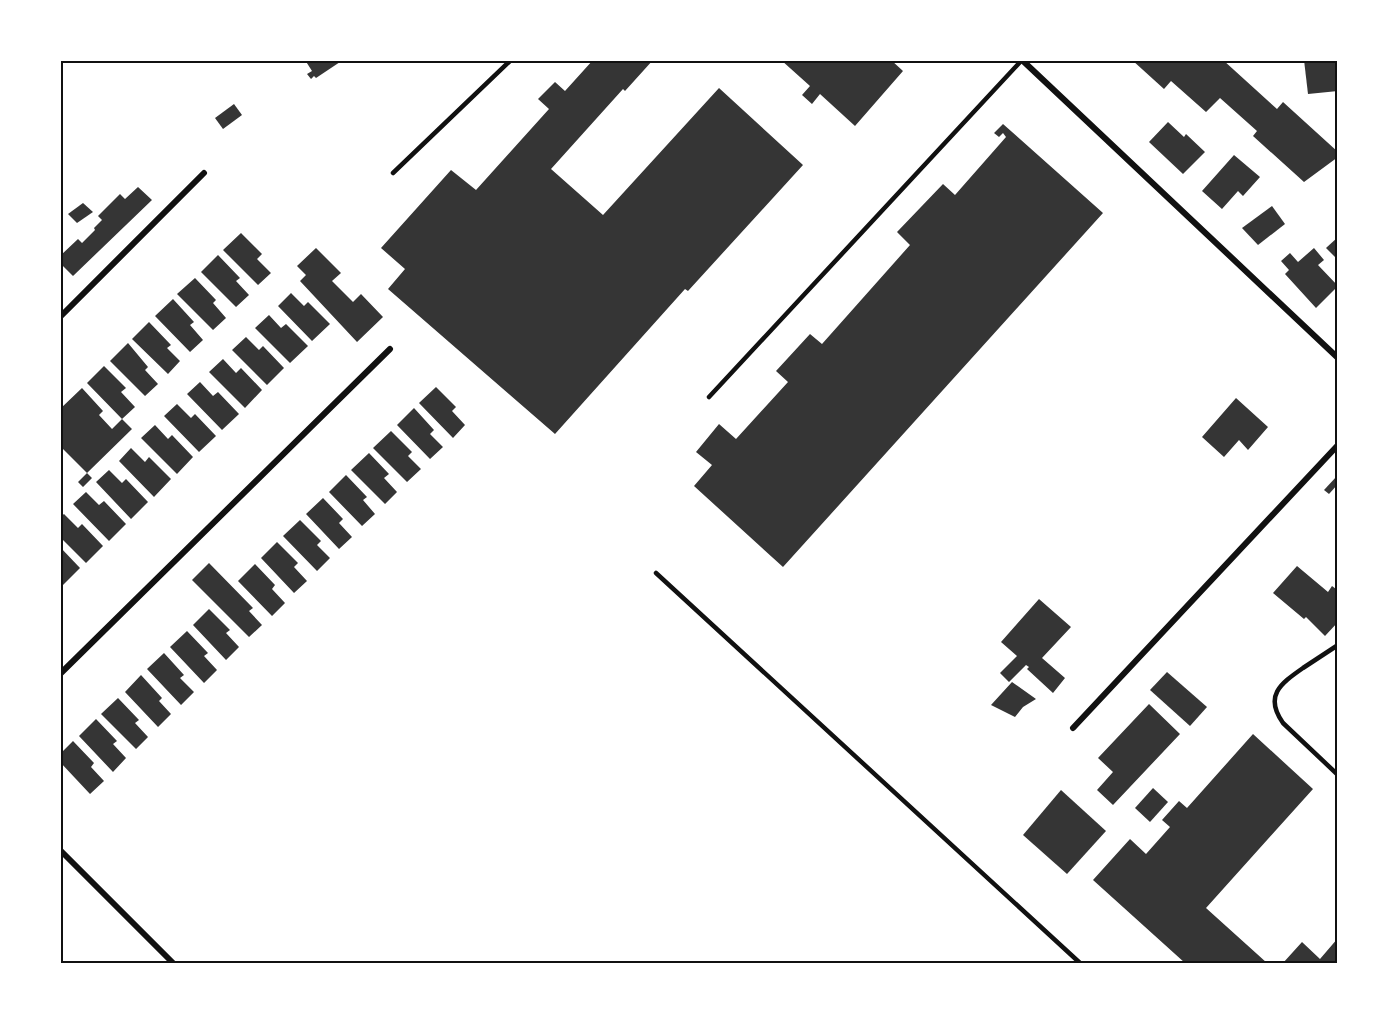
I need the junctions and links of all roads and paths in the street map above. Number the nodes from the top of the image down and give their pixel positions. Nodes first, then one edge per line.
1 (511, 60) edge
2 (1022, 60) edge
3 (204, 173) dead end
4 (393, 173) dead end
5 (60, 318) edge
6 (390, 349) dead end
7 (1338, 358) edge
8 (710, 397) dead end
9 (1338, 445) edge
10 (656, 573) dead end
11 (1338, 645) edge
12 (60, 674) edge
13 (1073, 728) dead end
14 (1338, 775) edge
15 (60, 850) edge
16 (173, 963) edge
17 (1080, 963) edge

1 - 4 lane
2 - 7 street
2 - 8 lane
3 - 5 street
6 - 12 street
9 - 13 street
10 - 17 lane
11 - 14 lane
15 - 16 street

